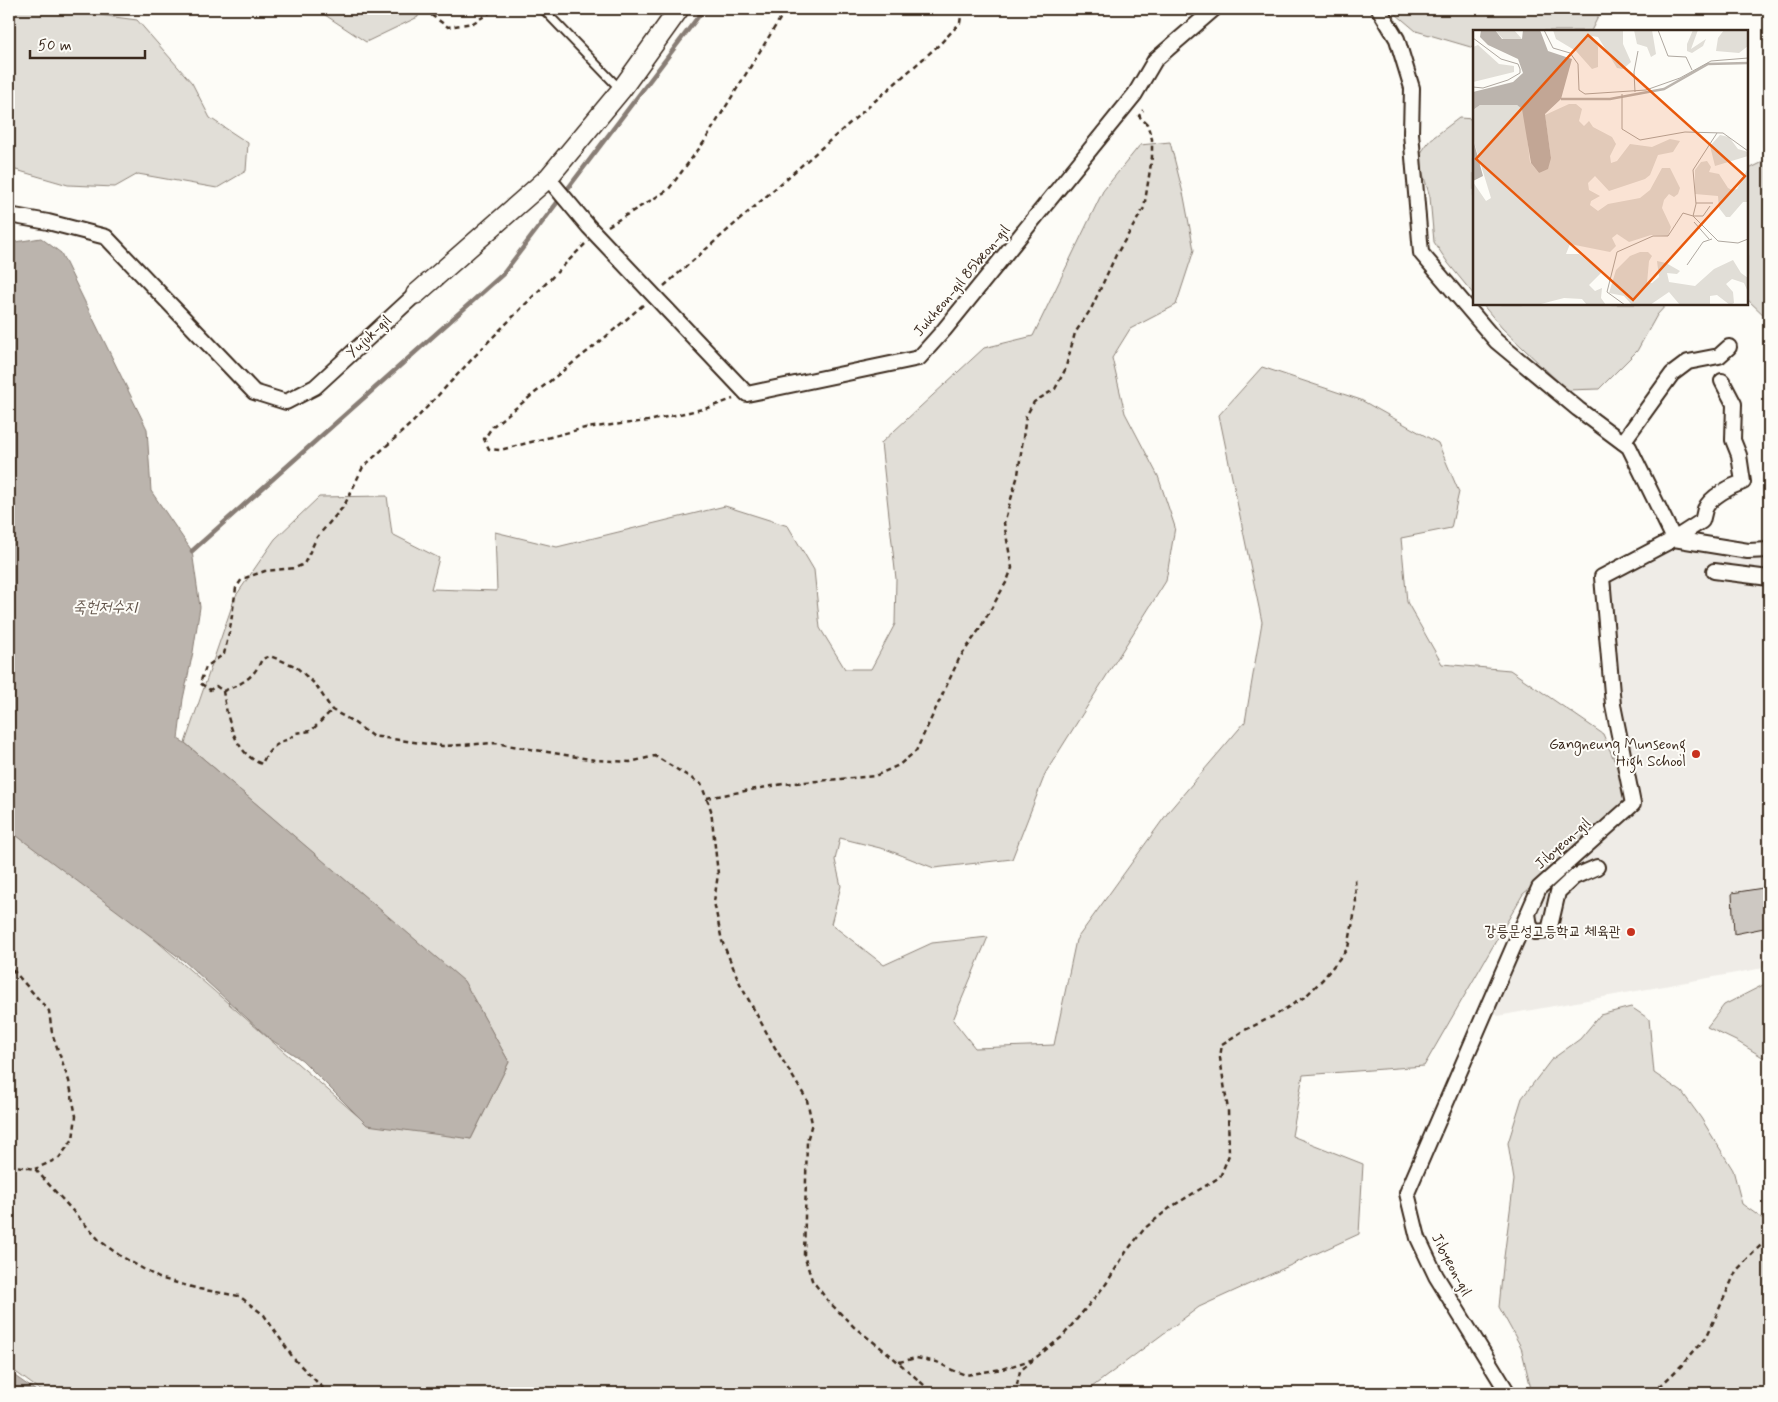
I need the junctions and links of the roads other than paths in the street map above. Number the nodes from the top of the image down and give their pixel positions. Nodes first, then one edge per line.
1 (543, 9) edge
2 (679, 9) edge
3 (1214, 9) edge
4 (1379, 9) edge
5 (621, 90) junction
6 (554, 185) junction
7 (9, 215) edge
8 (416, 294) joint
9 (1729, 347) dead end
10 (1722, 381) dead end
11 (1623, 442) junction
12 (1674, 539) junction
13 (1769, 550) edge
14 (1714, 571) dead end
15 (1769, 578) edge
16 (1597, 867) dead end
17 (1528, 914) junction
18 (1508, 1393) edge

1 - 5 lane
2 - 5 street, Yujuk-gil
3 - 6 street, Jukheon-gil 85beon-gil
4 - 11 street
5 - 6 street, Yujuk-gil
6 - 8 street, Yujuk-gil
7 - 8 street, Yujuk-gil
9 - 11 street
10 - 12 street
11 - 12 street
12 - 13 street
12 - 17 street, Jibyeon-gil
14 - 15 street
16 - 17 street
17 - 18 street, Jibyeon-gil

